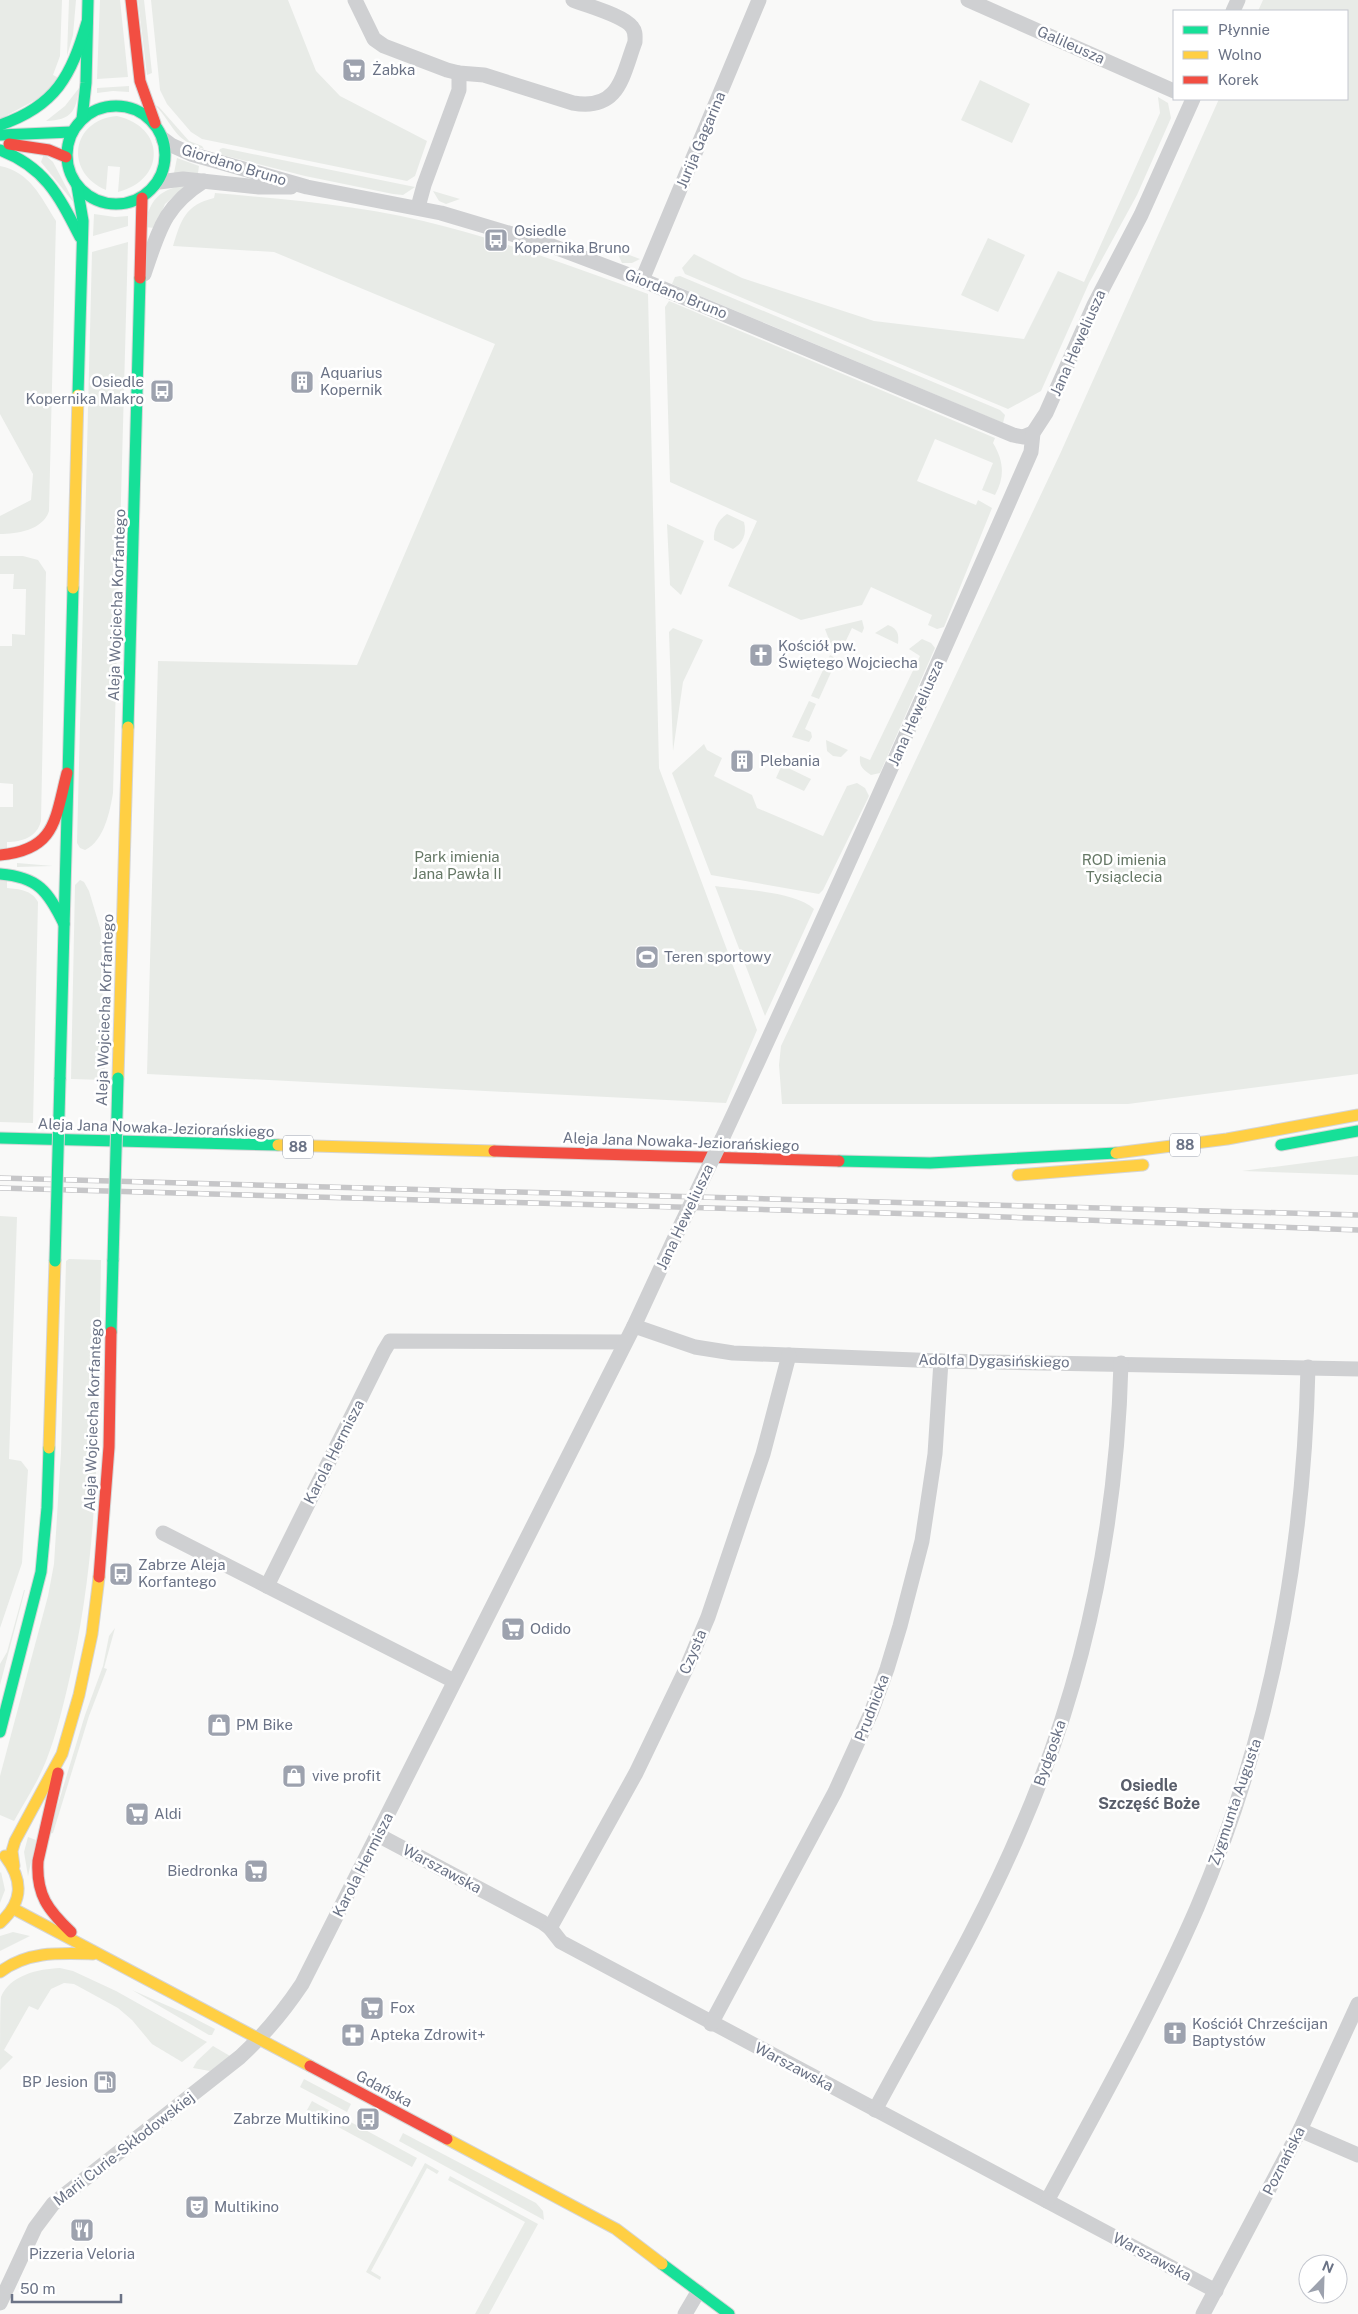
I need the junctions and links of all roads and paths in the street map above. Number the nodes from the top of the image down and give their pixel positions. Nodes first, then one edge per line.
1 (88, 0) edge
2 (131, 0) edge
3 (355, 0) edge
4 (573, 0) edge
5 (759, 0) edge
6 (968, 0) edge
7 (87, 22) junction
8 (459, 74) junction
9 (1173, 91) edge
10 (1193, 100) edge
11 (82, 120) junction
12 (0, 125) edge
13 (72, 132) junction
14 (160, 133) junction
15 (0, 135) edge
16 (0, 143) edge
17 (0, 150) edge
18 (66, 157) junction
19 (204, 180) junction
20 (159, 182) junction
21 (77, 186) junction
22 (307, 188) junction
23 (142, 198) junction
24 (418, 208) junction
25 (82, 242) junction
26 (642, 280) junction
27 (139, 290) junction
28 (1033, 433) junction
29 (67, 773) junction
30 (0, 855) edge
31 (0, 874) edge
32 (64, 924) junction
33 (1358, 1115) edge
34 (1358, 1131) edge
35 (0, 1133) edge
36 (0, 1138) edge
37 (38, 1140) junction
38 (1264, 1148) dead end
39 (49, 1155) dead end
40 (69, 1155) dead end
41 (108, 1156) dead end
42 (128, 1157) dead end
43 (1156, 1164) dead end
44 (694, 1172) dead end
45 (714, 1173) dead end
46 (1010, 1176) dead end
47 (634, 1326) junction
48 (625, 1342) junction
49 (789, 1355) junction
50 (941, 1361) junction
51 (1122, 1363) junction
52 (1308, 1368) junction
53 (1358, 1369) edge
54 (163, 1533) dead end
55 (267, 1586) junction
56 (454, 1681) junction
57 (0, 1732) edge
58 (61, 1756) junction
59 (378, 1835) junction
60 (0, 1852) edge
61 (14, 1866) junction
62 (14, 1909) junction
63 (0, 1923) edge
64 (550, 1928) junction
65 (98, 1955) junction
66 (0, 1972) edge
67 (1358, 2004) edge
68 (711, 2024) junction
69 (259, 2040) junction
70 (875, 2110) junction
71 (1300, 2130) junction
72 (1358, 2155) edge
73 (1047, 2201) junction
74 (1216, 2291) junction
75 (698, 2292) junction
76 (0, 2303) edge
77 (1208, 2312) edge
78 (685, 2314) edge
79 (729, 2314) edge

1 - 7 main road
2 - 14 main road
3 - 8 street
4 - 8 street
5 - 26 street, Jurija Gagarina
6 - 9 street, Galileusza
7 - 11 main road
7 - 12 main road
8 - 24 street
10 - 28 street, Jana Heweliusza
11 - 13 main road
11 - 14 main road
13 - 15 main road
13 - 18 main road
14 - 20 main road
14 - 22 street, Giordano Bruno
16 - 18 main road
17 - 25 main road
18 - 21 main road
19 - 20 street, Giordano Bruno
19 - 22 street, Giordano Bruno
19 - 27 street, Giordano Bruno
20 - 23 main road
21 - 23 main road
21 - 25 main road
22 - 24 street, Giordano Bruno
23 - 27 main road, Aleja Wojciecha Korfantego
24 - 26 street, Giordano Bruno
25 - 29 main road
26 - 28 street, Giordano Bruno
27 - 58 main road, Aleja Wojciecha Korfantego, bridge
28 - 47 street, Jana Heweliusza, bridge
29 - 30 main road
29 - 32 main road
31 - 32 main road
32 - 57 main road, bridge
33 - 37 main road, Aleja Jana Nowaka-Jeziorańskiego / 88
34 - 38 main road
35 - 37 main road
36 - 37 main road, Aleja Jana Nowaka-Jeziorańskiego / 88
39 - 40 main road, Aleja Jana Nowaka-Jeziorańskiego
41 - 42 main road, Aleja Jana Nowaka-Jeziorańskiego
43 - 46 main road, 88
44 - 45 main road, Aleja Jana Nowaka-Jeziorańskiego
47 - 48 street, Karola Hermisza
47 - 49 street, Adolfa Dygasińskiego
48 - 55 street, Karola Hermisza
48 - 56 street, Karola Hermisza
49 - 50 street, Adolfa Dygasińskiego
49 - 64 street, Czysta
50 - 51 street, Adolfa Dygasińskiego
50 - 68 street, Prudnicka
51 - 52 street, Adolfa Dygasińskiego
51 - 70 street, Bydgoska
52 - 53 street, Adolfa Dygasińskiego
52 - 73 street, Zygmunta Augusta
54 - 55 street
55 - 56 street
56 - 59 street, Karola Hermisza
58 - 61 main road, Aleja Wojciecha Korfantego
58 - 65 main road
59 - 64 street, Warszawska
59 - 69 street, Karola Hermisza
60 - 61 main road
61 - 62 main road, Aleja Wojciecha Korfantego
62 - 63 main road
62 - 65 main road, Gdańska
64 - 68 street, Warszawska
65 - 66 main road
65 - 69 main road, Gdańska
67 - 71 street, Poznańska
68 - 70 street, Warszawska
69 - 75 main road, Gdańska
69 - 76 street, Marii Curie-Skłodowskiej
70 - 73 street, Warszawska
71 - 72 street
71 - 74 street, Poznańska
73 - 74 street, Warszawska
74 - 77 street, Poznańska
75 - 78 street
75 - 79 main road, Gdańska

